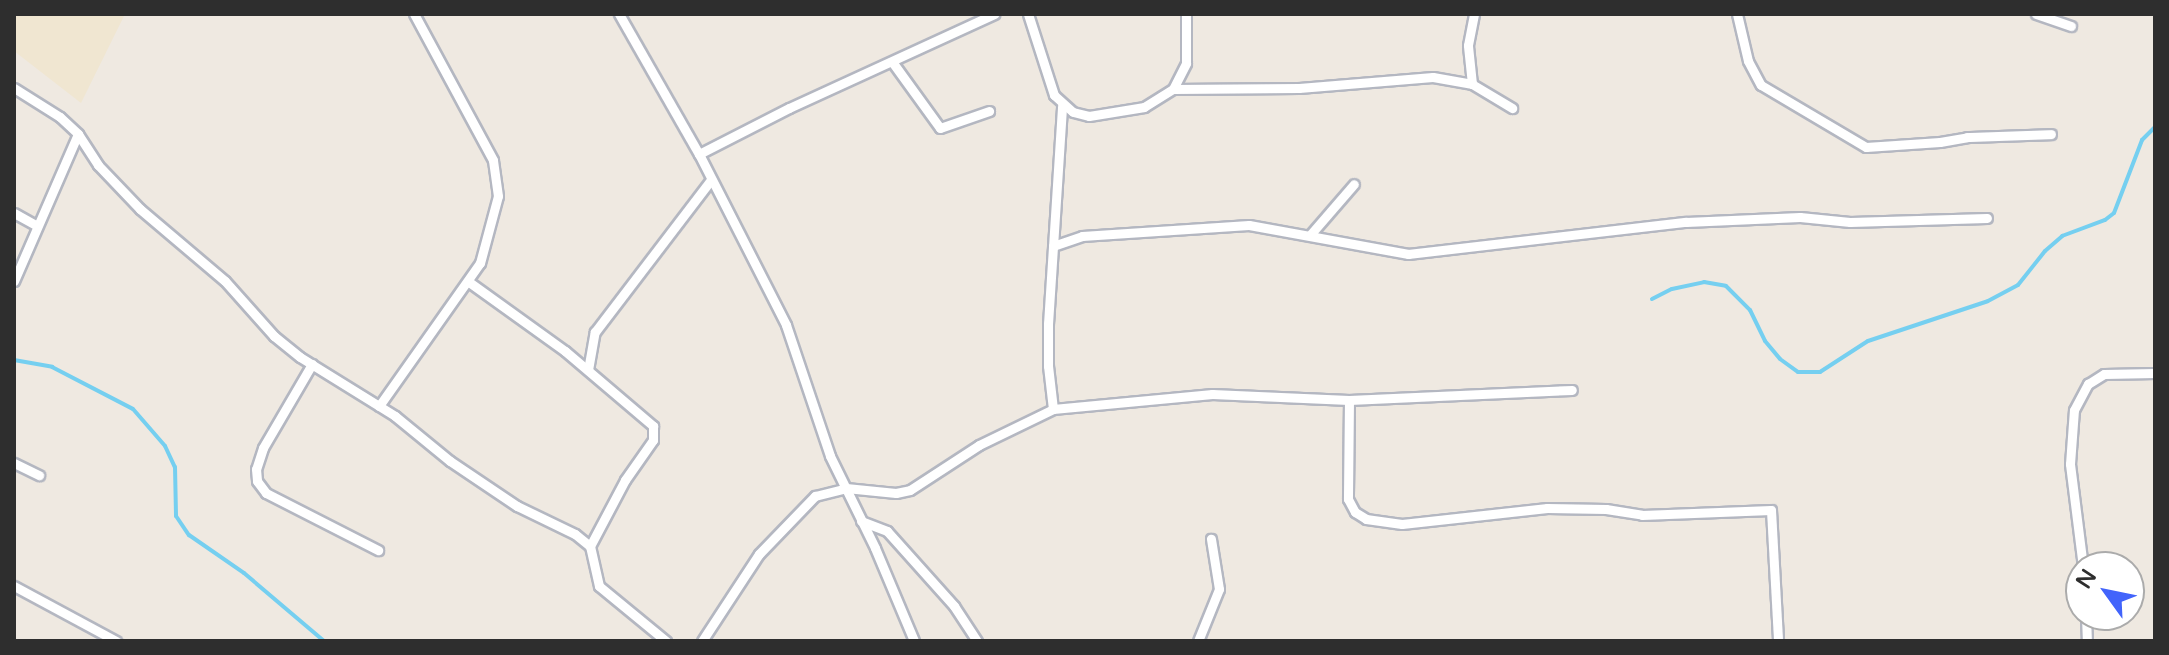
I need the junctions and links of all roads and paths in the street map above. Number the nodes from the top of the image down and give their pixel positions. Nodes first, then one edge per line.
1 (414, 14) edge
2 (619, 14) edge
3 (994, 14) edge
4 (1028, 14) edge
5 (1186, 14) edge
6 (1474, 14) edge
7 (1737, 14) edge
8 (2036, 14) edge
9 (2071, 26) dead end
10 (893, 63) junction
11 (1472, 84) junction
12 (14, 88) edge
13 (1173, 89) junction
14 (1062, 105) junction
15 (1512, 108) dead end
16 (989, 111) dead end
17 (78, 134) junction
18 (2051, 134) dead end
19 (699, 154) junction
20 (711, 180) junction
21 (1354, 184) dead end
22 (14, 213) edge
23 (1987, 218) dead end
24 (36, 225) junction
25 (1310, 235) junction
26 (1053, 246) junction
27 (14, 281) edge
28 (469, 282) junction
29 (312, 364) junction
30 (588, 370) junction
31 (2155, 373) edge
32 (1572, 390) dead end
33 (1349, 400) junction
34 (379, 406) junction
35 (1053, 409) junction
36 (14, 463) edge
37 (39, 475) dead end
38 (846, 488) junction
39 (861, 521) junction
40 (1211, 539) dead end
41 (590, 546) junction
42 (378, 550) dead end
43 (2081, 551) edge
44 (14, 586) edge
45 (116, 641) edge
46 (666, 641) edge
47 (702, 641) edge
48 (914, 641) edge
49 (977, 641) edge
50 (1198, 641) edge
51 (1778, 641) edge

1 - 28 street
2 - 19 street
3 - 10 street
4 - 14 street
5 - 13 street
6 - 11 street
7 - 18 street
8 - 9 street
10 - 16 street
10 - 19 street
11 - 13 street
11 - 15 street
12 - 17 street
13 - 14 street
14 - 26 street
17 - 24 street
17 - 29 street
19 - 20 street
20 - 30 street
20 - 38 street
21 - 25 street
22 - 24 street
23 - 25 street
24 - 27 street
25 - 26 street
26 - 35 street
28 - 30 street
28 - 34 street
29 - 34 street
29 - 42 street
30 - 41 street
31 - 43 street
32 - 33 street
33 - 35 street
33 - 51 street
34 - 41 street
35 - 38 street
36 - 37 street
38 - 39 street
38 - 47 street
39 - 48 street
39 - 49 street
40 - 50 street
41 - 46 street
44 - 45 street

